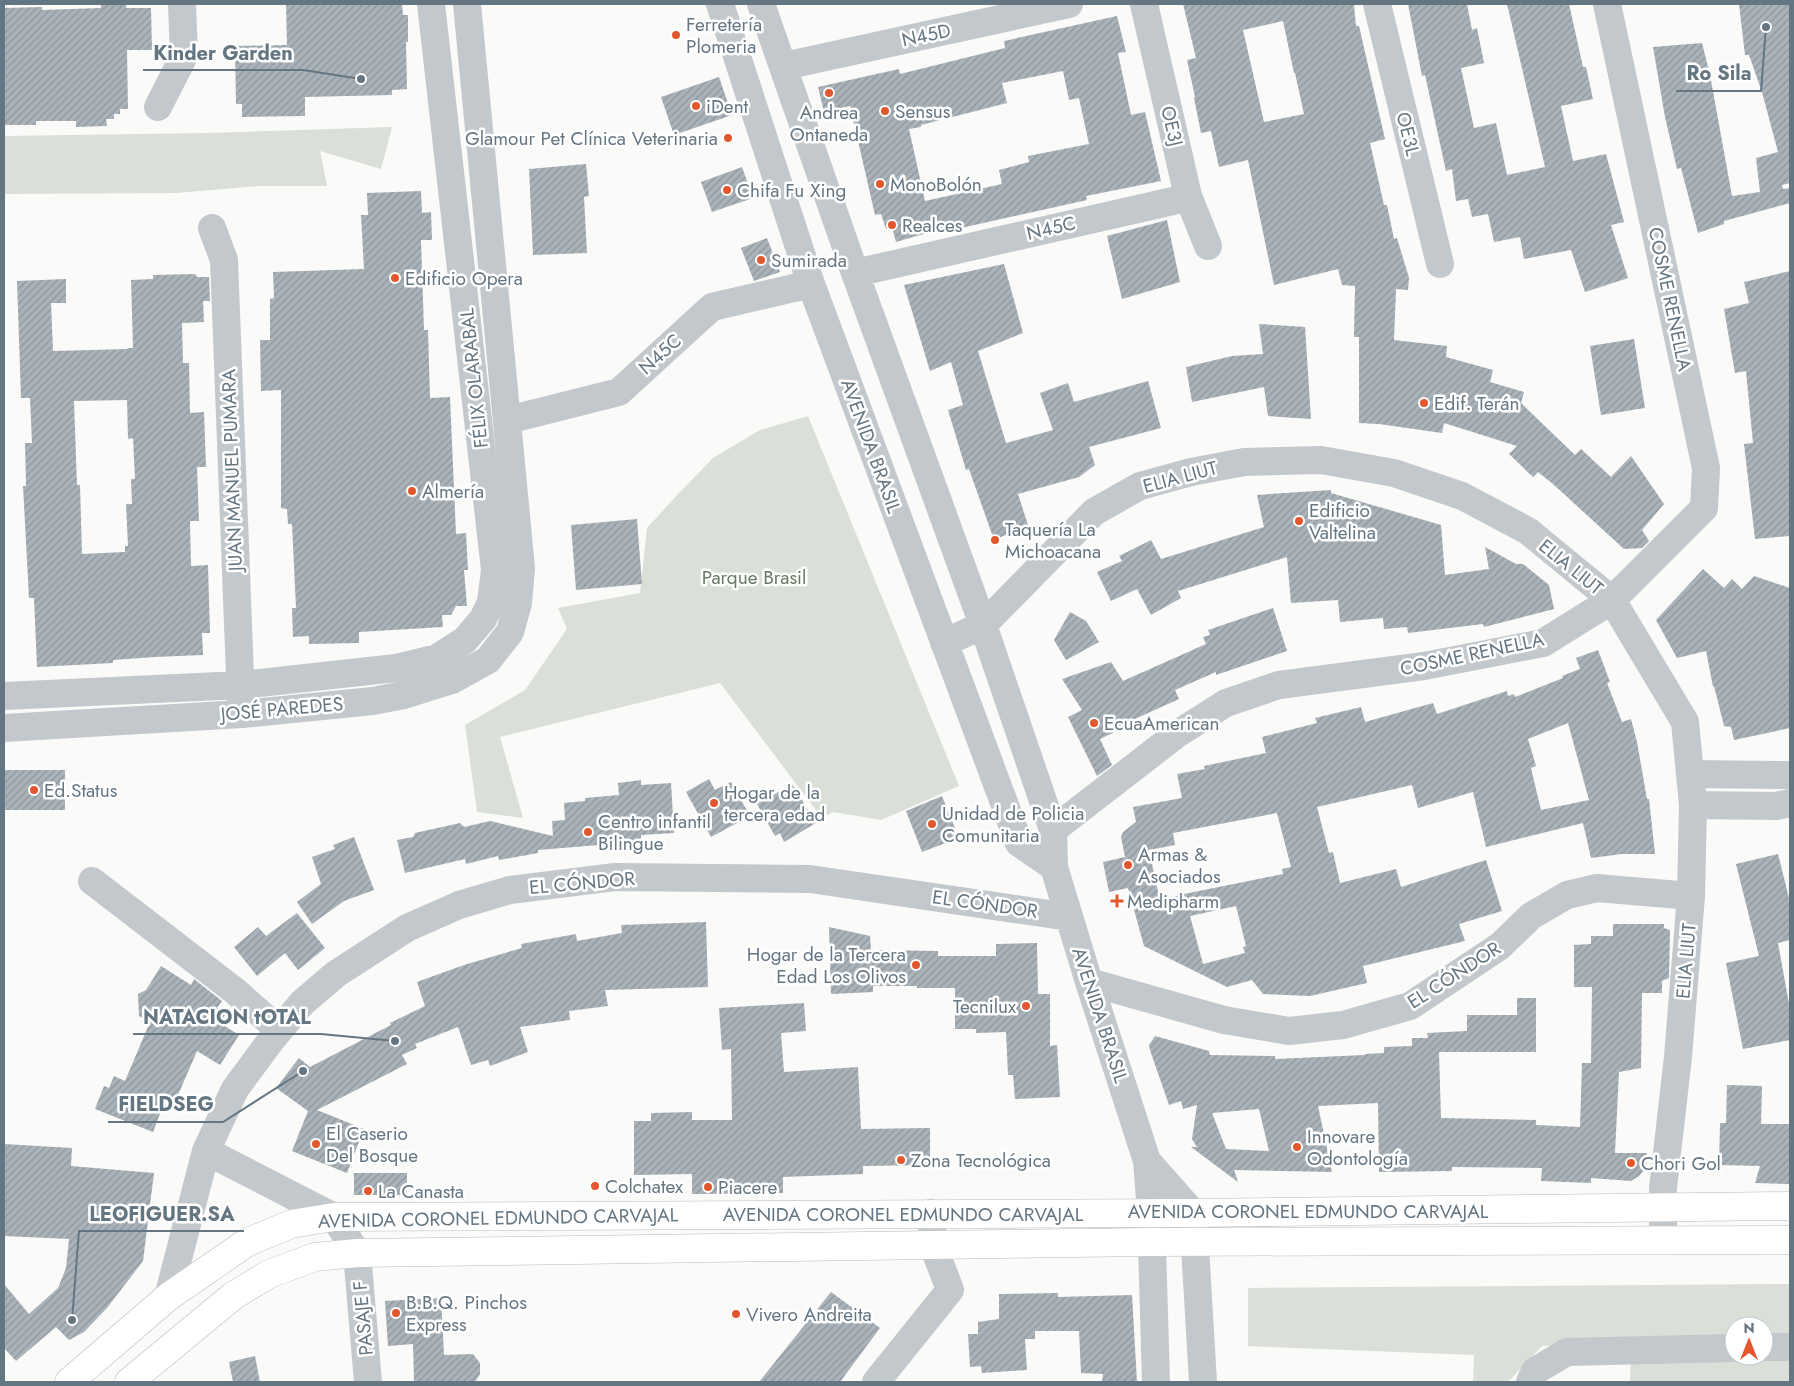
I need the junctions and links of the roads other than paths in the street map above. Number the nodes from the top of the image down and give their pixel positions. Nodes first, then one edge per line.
1 (182, 4) edge
2 (431, 4) edge
3 (467, 4) edge
4 (720, 4) edge
5 (761, 4) edge
6 (1069, 4) edge
7 (1144, 4) edge
8 (1377, 4) edge
9 (1607, 4) edge
10 (784, 66) junction
11 (158, 107) dead end
12 (1188, 196) junction
13 (212, 228) dead end
14 (1208, 246) dead end
15 (1440, 264) dead end
16 (855, 273) junction
17 (811, 284) junction
18 (508, 420) junction
19 (1612, 600) junction
20 (491, 602) junction
21 (518, 604) junction
22 (983, 626) junction
23 (944, 642) junction
24 (241, 685) junction
25 (4, 696) edge
26 (242, 714) junction
27 (4, 728) edge
28 (1690, 774) junction
29 (1790, 775) edge
30 (1790, 802) edge
31 (1693, 805) junction
32 (1053, 830) junction
33 (1054, 868) junction
34 (92, 881) dead end
35 (1691, 896) junction
36 (1069, 917) junction
37 (1088, 982) junction
38 (279, 1030) junction
39 (206, 1152) junction
40 (1147, 1161) junction
41 (1790, 1206) edge
42 (1662, 1208) junction
43 (1150, 1212) junction
44 (931, 1213) junction
45 (1193, 1213) junction
46 (334, 1217) junction
47 (1663, 1240) junction
48 (1790, 1240) edge
49 (1151, 1242) junction
50 (1194, 1242) junction
51 (933, 1245) junction
52 (357, 1253) junction
53 (168, 1297) junction
54 (1774, 1347) edge
55 (1790, 1347) edge
56 (1724, 1348) edge
57 (69, 1382) edge
58 (129, 1382) edge
59 (368, 1382) edge
60 (876, 1382) edge
61 (1156, 1382) edge
62 (1202, 1382) edge
63 (1530, 1382) edge

1 - 11 street
2 - 20 street, FÉLIX OLARABAL
3 - 18 street, FÉLIX OLARABAL
4 - 17 street, AVENIDA BRASIL
5 - 10 street, AVENIDA BRASIL
6 - 10 street, N45D
7 - 12 street, OE3J
8 - 15 street, OE3L
9 - 19 street, COSME RENELLA
10 - 16 street, AVENIDA BRASIL
12 - 14 street, OE3J
12 - 16 street, N45C
13 - 24 street, JUAN MANUEL PUMARA
16 - 22 street, AVENIDA BRASIL
17 - 18 street, N45C
17 - 23 street, AVENIDA BRASIL
18 - 21 street, FÉLIX OLARABAL
19 - 22 street, ELIA LIUT
19 - 28 street, ELIA LIUT
19 - 32 street, COSME RENELLA
20 - 21 street
20 - 24 street, JOSÉ PAREDES
21 - 26 street, JOSÉ PAREDES
22 - 23 street, ELIA LIUT
22 - 32 street, AVENIDA BRASIL
23 - 33 street, AVENIDA BRASIL
24 - 25 street, JOSÉ PAREDES
24 - 26 street, JUAN MANUEL PUMARA
26 - 27 street, JOSÉ PAREDES
28 - 29 street
28 - 31 street, ELIA LIUT
30 - 31 street
31 - 35 street, ELIA LIUT
32 - 33 street, AVENIDA BRASIL
33 - 36 street, AVENIDA BRASIL
34 - 38 street
35 - 37 street, EL CÓNDOR
35 - 42 street, ELIA LIUT
36 - 37 street, AVENIDA BRASIL
36 - 38 street, EL CÓNDOR
37 - 40 street, AVENIDA BRASIL
38 - 39 street, EL CÓNDOR
39 - 46 street
39 - 53 street, EL CÓNDOR
40 - 43 street, AVENIDA BRASIL
40 - 45 street, AVENIDA BRASIL
41 - 42 main road, AVENIDA CORONEL EDMUNDO CARVAJAL
42 - 45 main road, AVENIDA CORONEL EDMUNDO CARVAJAL
42 - 47 street, ELIA LIUT
43 - 44 main road, AVENIDA CORONEL EDMUNDO CARVAJAL
43 - 45 main road, AVENIDA CORONEL EDMUNDO CARVAJAL
43 - 49 street, AVENIDA BRASIL
44 - 46 main road, AVENIDA CORONEL EDMUNDO CARVAJAL
44 - 51 street
45 - 50 street
46 - 52 street
46 - 53 main road, AVENIDA CORONEL EDMUNDO CARVAJAL
47 - 48 main road, AVENIDA CORONEL EDMUNDO CARVAJAL
47 - 50 main road, AVENIDA CORONEL EDMUNDO CARVAJAL
49 - 50 main road, AVENIDA CORONEL EDMUNDO CARVAJAL
49 - 51 main road, AVENIDA CORONEL EDMUNDO CARVAJAL
49 - 61 street, AVENIDA BRASIL
50 - 62 street
51 - 52 main road, AVENIDA CORONEL EDMUNDO CARVAJAL
51 - 60 street
52 - 58 main road, AVENIDA CORONEL EDMUNDO CARVAJAL
52 - 59 street, PASAJE F
53 - 57 main road, AVENIDA CORONEL EDMUNDO CARVAJAL
54 - 55 street
56 - 63 street

